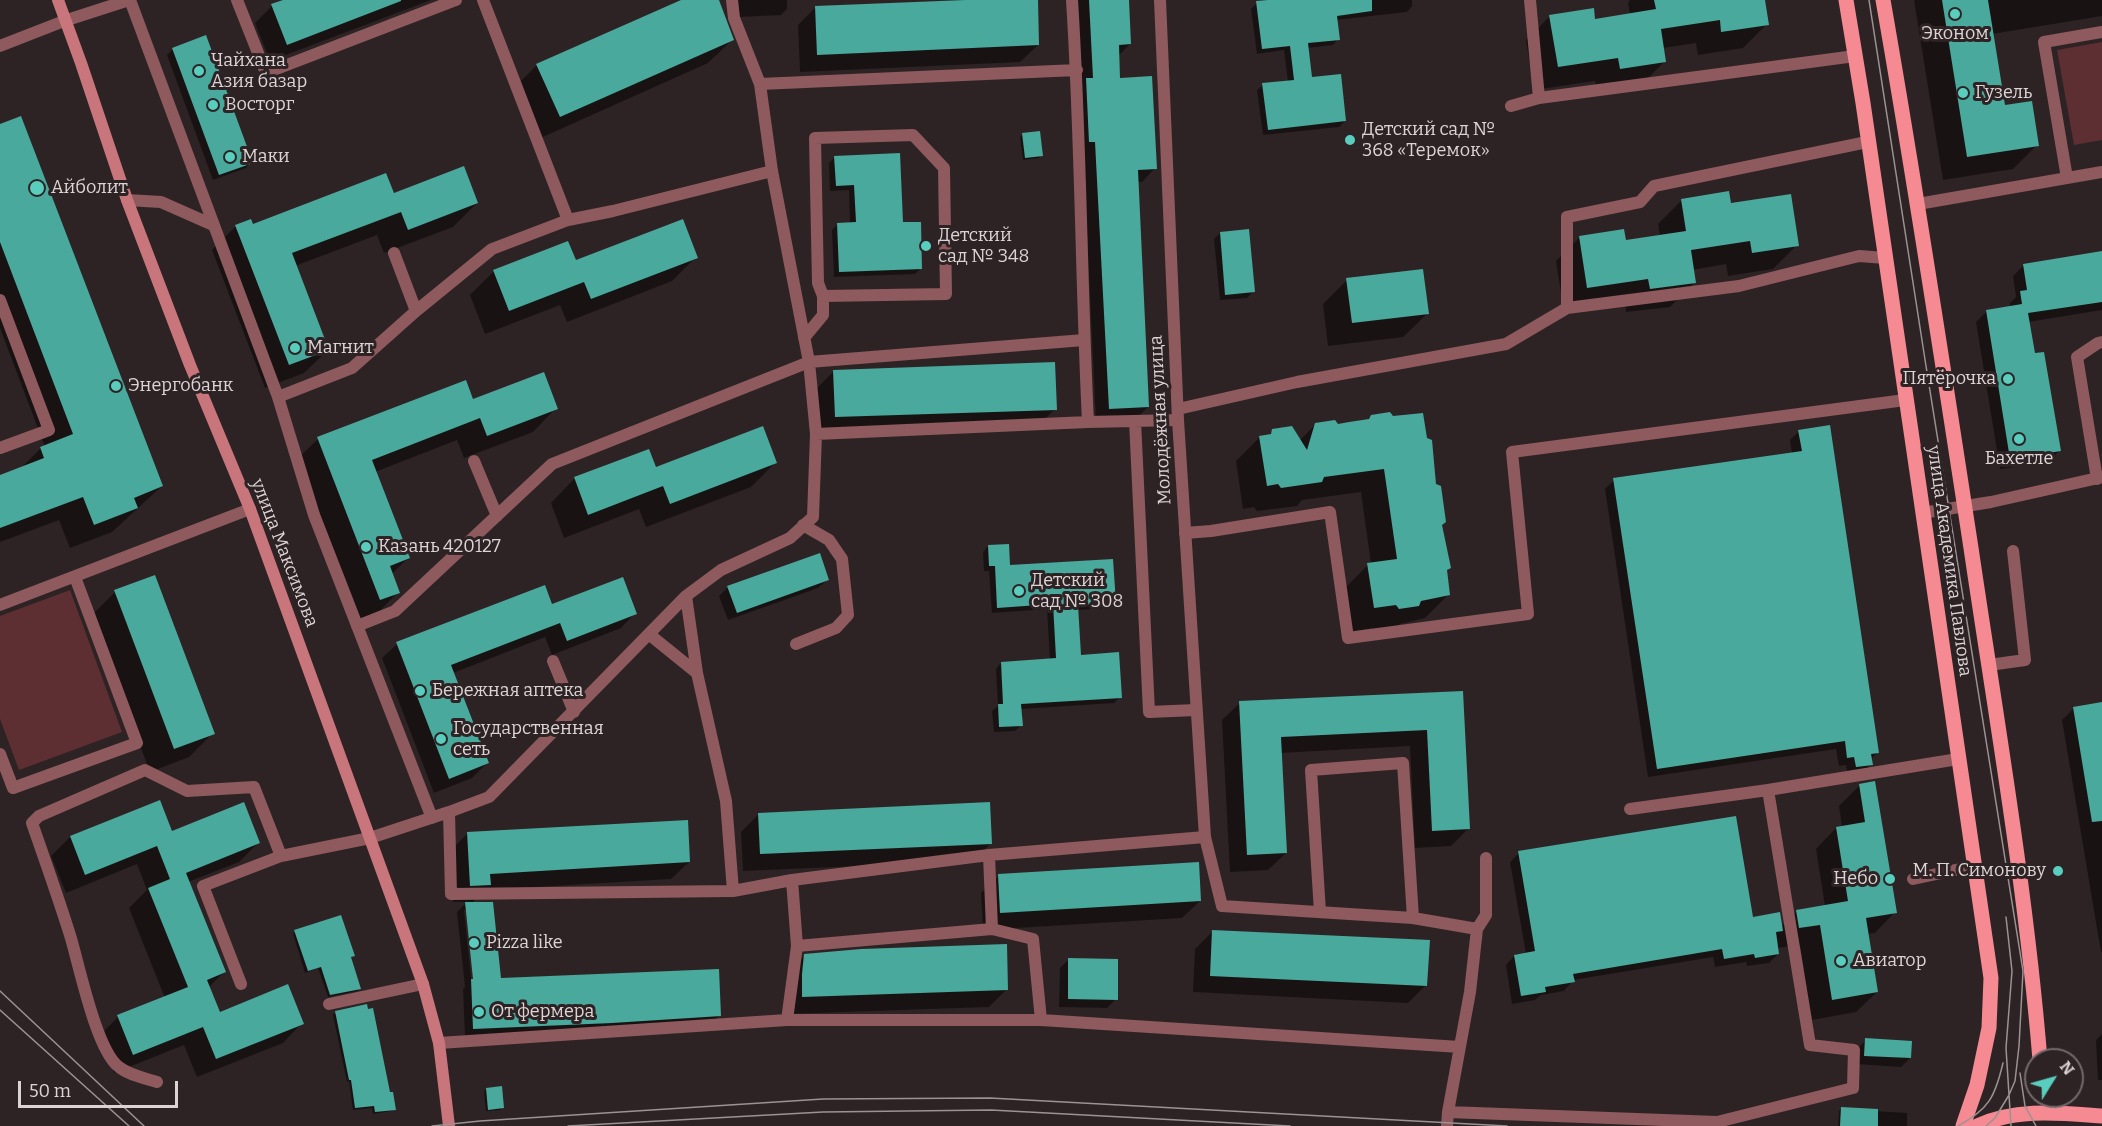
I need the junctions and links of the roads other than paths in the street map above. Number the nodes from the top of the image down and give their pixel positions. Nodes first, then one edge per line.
1 (58, 0) edge
2 (130, 0) edge
3 (237, 0) edge
4 (456, 0) edge
5 (483, 0) edge
6 (732, 0) edge
7 (1072, 0) edge
8 (1160, 0) edge
9 (1530, 0) edge
10 (1846, 0) edge
11 (1883, 0) edge
12 (64, 21) junction
13 (2102, 32) edge
14 (0, 46) edge
15 (1855, 56) junction
16 (1077, 70) junction
17 (760, 84) junction
18 (1539, 98) junction
19 (1510, 106) dead end
20 (1867, 142) junction
21 (772, 171) junction
22 (2102, 172) edge
23 (2067, 178) junction
24 (127, 200) junction
25 (1918, 204) junction
26 (567, 220) junction
27 (213, 225) junction
28 (394, 253) dead end
29 (1885, 258) junction
30 (823, 296) junction
31 (0, 300) edge
32 (1567, 308) junction
33 (416, 311) junction
34 (804, 338) junction
35 (1084, 340) junction
36 (2102, 342) edge
37 (809, 362) junction
38 (278, 397) junction
39 (1905, 400) junction
40 (1178, 415) junction
41 (1136, 421) junction
42 (1088, 422) junction
43 (816, 434) junction
44 (0, 448) edge
45 (474, 461) dead end
46 (2099, 478) edge
47 (1965, 506) junction
48 (249, 509) junction
49 (1922, 513) junction
50 (497, 516) junction
51 (803, 525) junction
52 (1185, 533) junction
53 (2013, 551) dead end
54 (75, 577) junction
55 (686, 596) junction
56 (0, 605) edge
57 (357, 626) junction
58 (650, 635) junction
59 (796, 644) dead end
60 (553, 661) dead end
61 (1989, 665) junction
62 (696, 673) junction
63 (1196, 710) junction
64 (574, 712) junction
65 (0, 754) edge
66 (1958, 759) junction
67 (1768, 790) junction
68 (1630, 809) dead end
69 (449, 812) junction
70 (432, 818) junction
71 (1205, 837) junction
72 (370, 838) junction
73 (989, 855) junction
74 (281, 856) junction
75 (1486, 858) dead end
76 (1974, 866) junction
77 (1913, 879) dead end
78 (792, 880) junction
79 (733, 891) junction
80 (1320, 912) junction
81 (1413, 918) junction
82 (992, 929) junction
83 (1477, 929) junction
84 (797, 946) junction
85 (241, 984) dead end
86 (423, 984) junction
87 (329, 1004) dead end
88 (787, 1020) junction
89 (1041, 1020) junction
90 (439, 1043) junction
91 (1460, 1047) junction
92 (2039, 1048) edge
93 (157, 1082) dead end
94 (2055, 1108) edge
95 (1448, 1112) junction
96 (2057, 1113) junction
97 (2102, 1116) edge
98 (449, 1126) edge
99 (1447, 1126) edge
100 (1963, 1126) edge
101 (1977, 1126) edge

1 - 12 main road, улица Максимова
2 - 12 street
2 - 27 street
3 - 4 street
5 - 26 street
6 - 17 street
7 - 16 street
8 - 40 street, Молодёжная улица
9 - 18 street
10 - 15 main road, улица Академика Павлова
11 - 25 main road, улица Академика Павлова
12 - 14 street
12 - 24 main road, улица Максимова
13 - 23 street
15 - 18 street
15 - 20 main road, улица Академика Павлова
16 - 17 street
16 - 35 street
17 - 21 street
18 - 19 street
20 - 29 main road, улица Академика Павлова
20 - 32 street
21 - 26 street
21 - 34 street
22 - 23 street
23 - 25 street
24 - 27 street
24 - 48 main road, улица Максимова
25 - 47 main road, улица Академика Павлова
26 - 33 street
27 - 38 street
28 - 33 street
29 - 32 street
29 - 39 main road, улица Академика Павлова
30 - 30 street
30 - 34 street
31 - 44 street
32 - 40 street
33 - 38 street
34 - 37 street
35 - 37 street
35 - 42 street
36 - 46 street
37 - 43 street
37 - 50 street
38 - 57 street
39 - 49 main road, улица Академика Павлова
39 - 52 street
40 - 41 street
40 - 52 street, Молодёжная улица
41 - 42 street
41 - 63 street
42 - 43 street
43 - 51 street
45 - 50 street
46 - 47 street
47 - 49 street
47 - 61 main road, улица Академика Павлова
48 - 54 street
48 - 72 main road, улица Максимова
49 - 66 main road, улица Академика Павлова
50 - 57 street
51 - 55 street
51 - 59 street
52 - 63 street, Молодёжная улица
53 - 61 street
54 - 56 street
54 - 65 street
55 - 58 street
55 - 62 street
57 - 70 street
58 - 62 street
58 - 64 street
60 - 64 street
61 - 92 main road, улица Академика Павлова
62 - 79 street
63 - 71 street, Молодёжная улица
64 - 69 street
66 - 67 street
66 - 76 main road, улица Академика Павлова
67 - 68 street
67 - 95 street
69 - 70 street
69 - 79 street
70 - 72 street
71 - 73 street
71 - 80 street, Молодёжная улица
72 - 74 street
72 - 86 main road, улица Максимова
73 - 78 street
73 - 82 street
74 - 85 street
74 - 93 street
75 - 83 street
76 - 77 street
76 - 100 main road, улица Академика Павлова
78 - 79 street
78 - 84 street
80 - 81 street
80 - 81 street
81 - 83 street
82 - 84 street
82 - 89 street
83 - 91 street
84 - 88 street
86 - 87 street
86 - 90 main road, улица Максимова
88 - 89 street
88 - 90 street
89 - 91 street
90 - 98 main road, улица Максимова
91 - 95 street
94 - 96 main road
95 - 99 street
96 - 97 main road
96 - 101 main road

